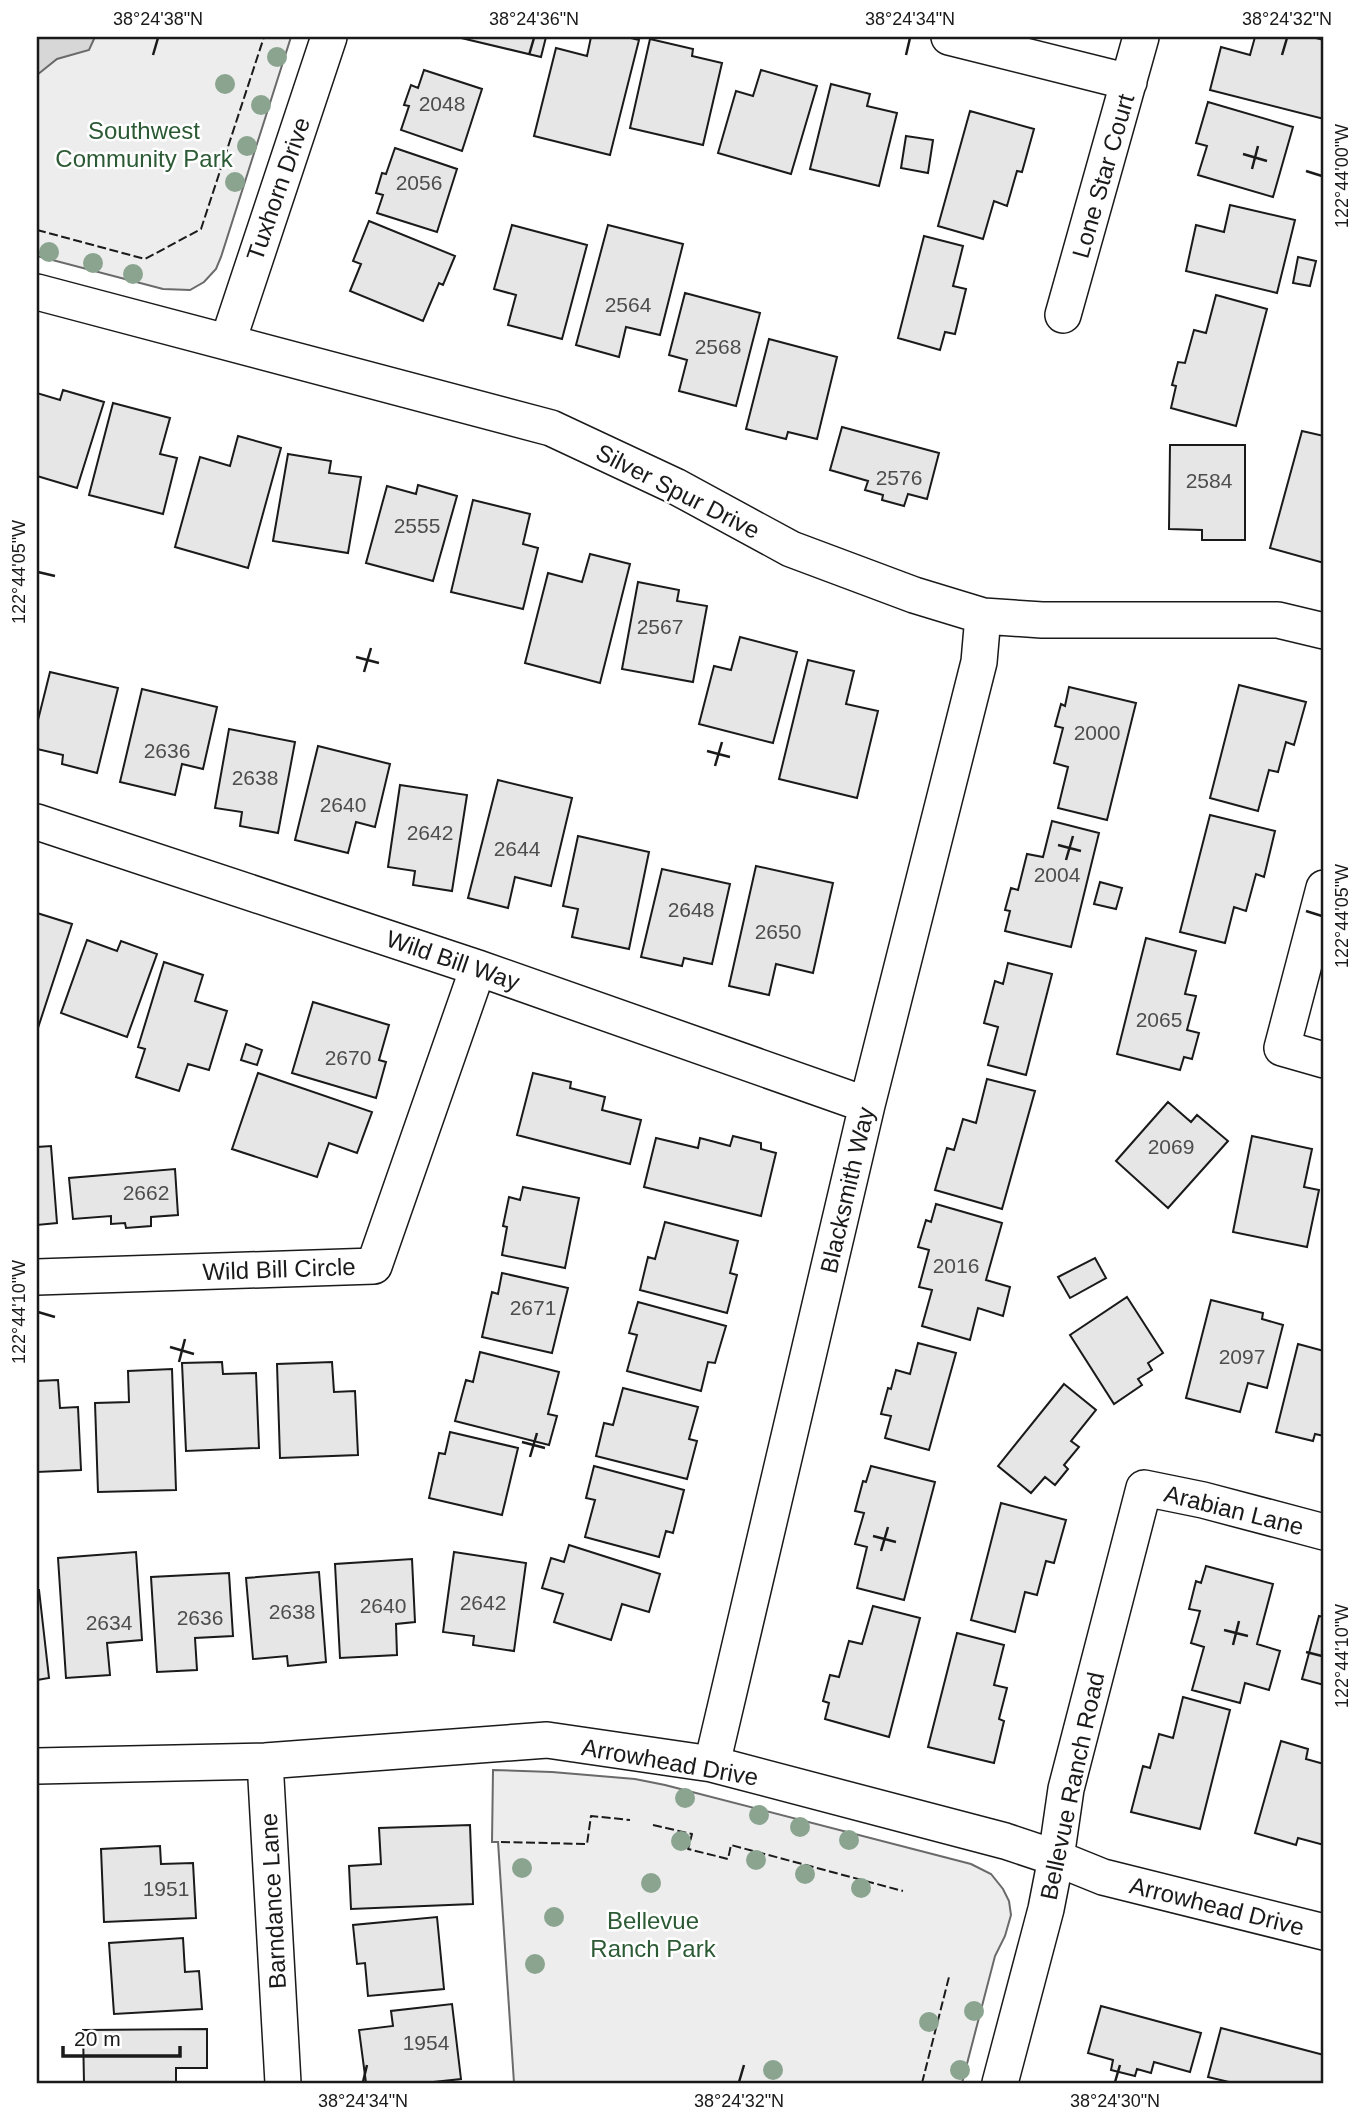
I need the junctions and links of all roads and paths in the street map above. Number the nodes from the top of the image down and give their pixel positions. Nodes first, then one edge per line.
1 (329, 37) edge
2 (949, 37) edge
3 (1141, 37) edge
4 (1129, 82) junction
5 (37, 292) edge
6 (1063, 315) dead end
7 (228, 341) junction
8 (983, 616) junction
9 (1324, 631) edge
10 (37, 822) edge
11 (1324, 888) edge
12 (478, 968) junction
13 (1324, 1060) edge
14 (867, 1105) junction
15 (37, 1277) edge
16 (1144, 1488) joint
17 (1324, 1532) edge
18 (265, 1761) junction
19 (712, 1764) junction
20 (37, 1766) edge
21 (1056, 1858) junction
22 (1324, 1932) edge
23 (283, 2083) edge
24 (1000, 2083) edge

1 - 7 street, Tuxhorn Drive
2 - 4 street
3 - 4 street, Lone Star Court
4 - 6 street, Lone Star Court
5 - 7 street, Silver Spur Drive
7 - 8 street, Silver Spur Drive
8 - 9 street, Silver Spur Drive
8 - 14 street, Blacksmith Way
10 - 12 street, Wild Bill Way
11 - 13 street
12 - 14 street, Wild Bill Way
12 - 15 street, Wild Bill Circle
14 - 19 street, Blacksmith Way
16 - 17 street, Arabian Lane
16 - 21 street, Bellevue Ranch Road
18 - 19 street, Arrowhead Drive
18 - 20 street, Arrowhead Drive
18 - 23 street, Barndance Lane
19 - 21 street, Arrowhead Drive
21 - 22 street, Arrowhead Drive
21 - 24 street, Bellevue Ranch Road

